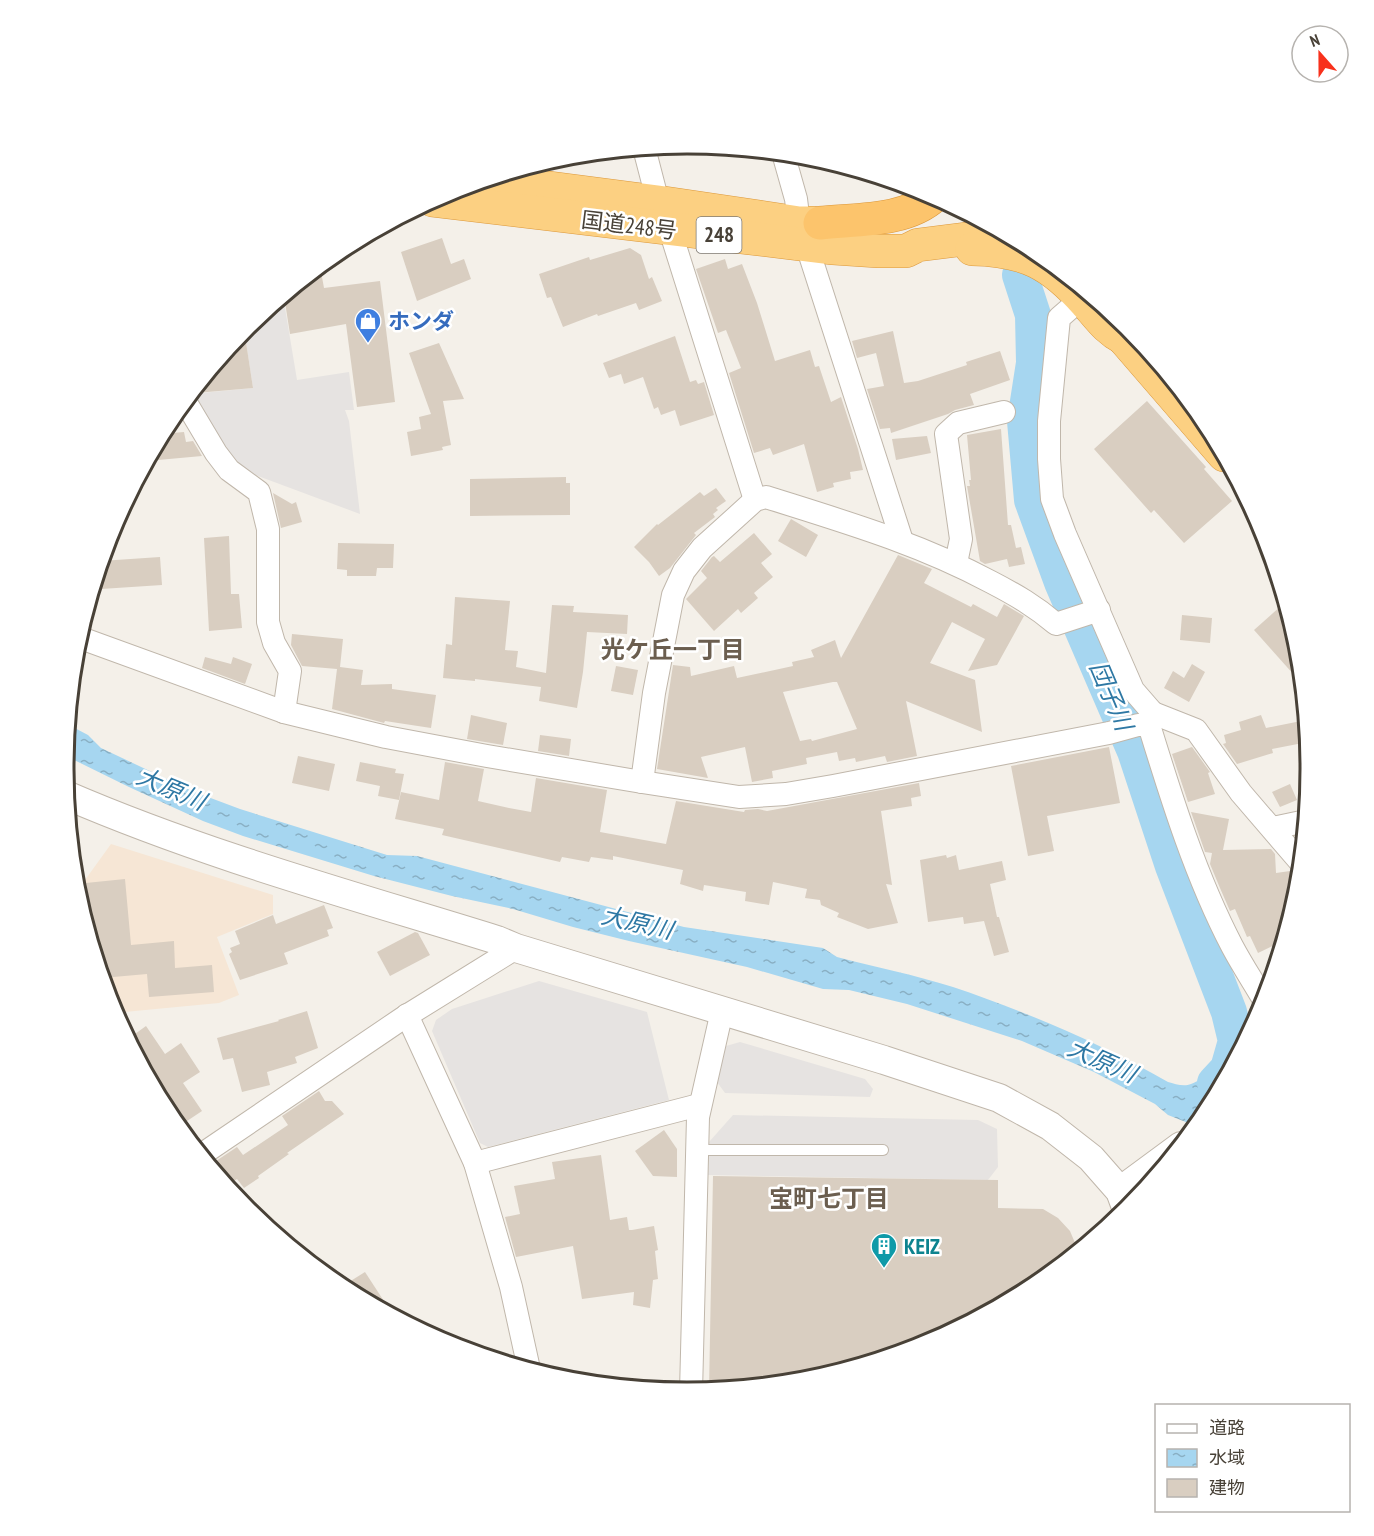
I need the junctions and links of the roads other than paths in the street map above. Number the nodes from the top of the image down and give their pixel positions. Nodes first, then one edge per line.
1 (646, 156) edge
2 (786, 163) edge
3 (502, 183) edge
4 (451, 201) edge
5 (926, 203) edge
6 (664, 216) junction
7 (963, 221) edge
8 (809, 230) junction
9 (992, 236) edge
10 (906, 251) junction
11 (1029, 258) edge
12 (1088, 304) edge
13 (1101, 315) edge
14 (1183, 407) edge
15 (190, 409) edge
16 (1004, 412) dead end
17 (755, 500) junction
18 (902, 541) junction
19 (956, 563) junction
20 (1099, 610) junction
21 (87, 640) edge
22 (284, 712) junction
23 (1147, 721) junction
24 (642, 782) junction
25 (75, 799) edge
26 (1298, 823) edge
27 (1273, 828) junction
28 (1294, 854) edge
29 (516, 948) junction
30 (1258, 991) edge
31 (722, 1011) junction
32 (407, 1015) junction
33 (699, 1105) junction
34 (208, 1150) edge
35 (698, 1150) junction
36 (883, 1150) dead end
37 (475, 1163) junction
38 (1124, 1200) edge
39 (527, 1361) edge
40 (691, 1382) edge

1 - 6 street
2 - 8 street
3 - 6 highway, 国道248号 / 248
4 - 6 highway, 国道248号 / 248
5 - 8 highway
6 - 8 highway, 国道248号 / 248
6 - 17 street
7 - 8 highway, 国道248号 / 248
8 - 10 highway, 国道248号 / 248
8 - 18 street
9 - 10 highway, 国道248号 / 248
10 - 11 highway, 248
12 - 20 street
13 - 14 highway, 248
15 - 22 street
16 - 19 street
17 - 18 street
17 - 24 street
18 - 19 street
19 - 20 street
20 - 23 street
21 - 22 street
22 - 24 street
23 - 24 street
23 - 27 street
23 - 30 street
25 - 29 street
26 - 27 street
27 - 28 street
29 - 31 street
29 - 32 street
31 - 33 street
31 - 38 street
32 - 34 street
32 - 37 street
33 - 35 street
33 - 37 street
35 - 36 lane
35 - 40 street
37 - 39 street

